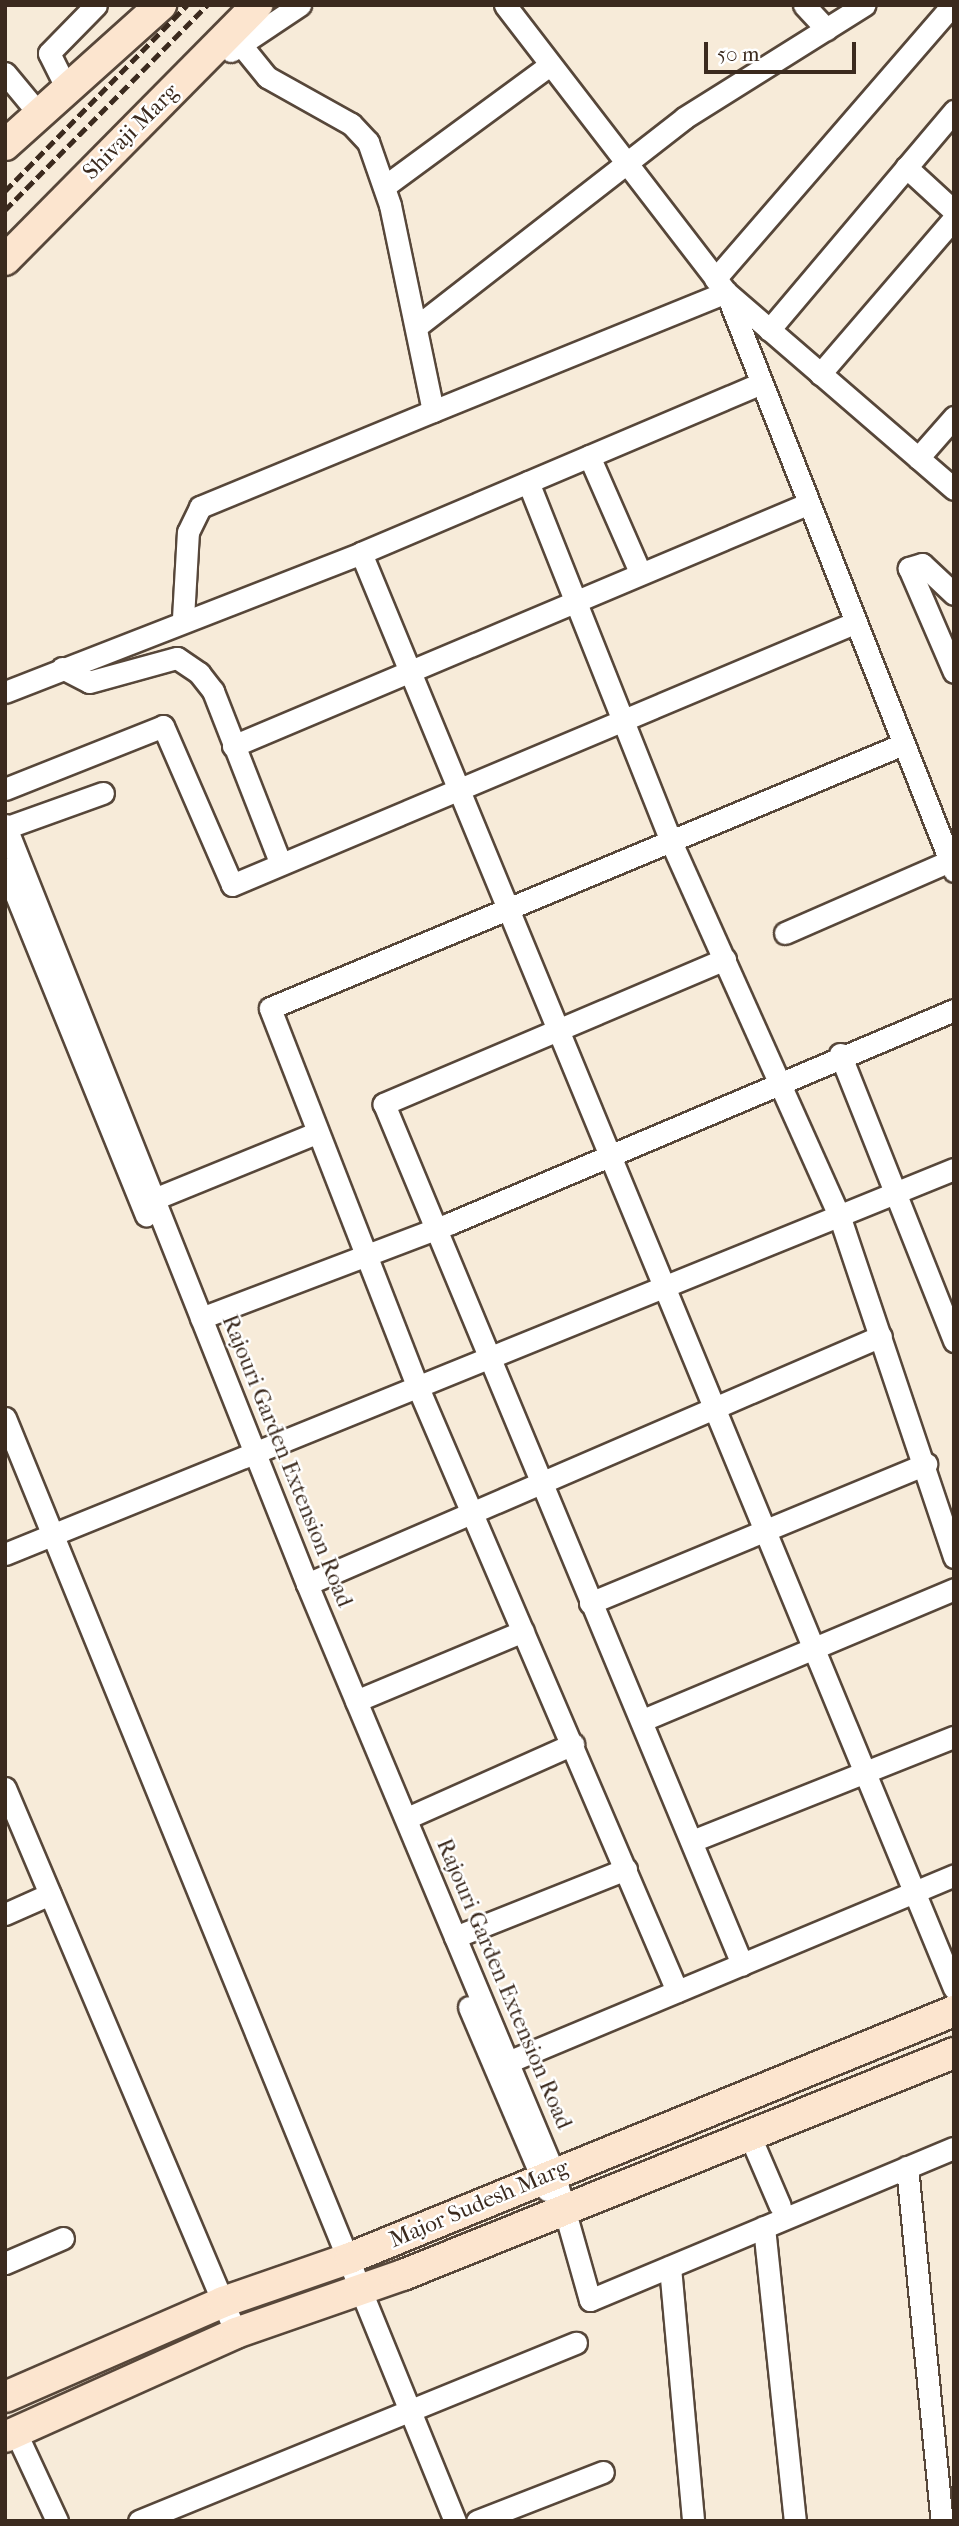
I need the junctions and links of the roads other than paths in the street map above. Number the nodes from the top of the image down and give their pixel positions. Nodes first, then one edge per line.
1 (96, 5) edge
2 (161, 5) edge
3 (257, 5) edge
4 (300, 5) edge
5 (505, 5) edge
6 (804, 5) edge
7 (864, 5) edge
8 (952, 5) edge
9 (826, 29) junction
10 (241, 45) junction
11 (550, 65) junction
12 (5, 73) edge
13 (176, 87) junction
14 (67, 89) junction
15 (954, 111) edge
16 (39, 114) junction
17 (5, 145) edge
18 (623, 163) junction
19 (906, 167) junction
20 (385, 186) junction
21 (954, 211) edge
22 (954, 218) edge
23 (5, 260) edge
24 (721, 286) junction
25 (416, 327) junction
26 (769, 330) junction
27 (820, 374) junction
28 (761, 383) junction
29 (433, 411) junction
30 (954, 417) edge
31 (590, 456) junction
32 (918, 458) junction
33 (527, 482) junction
34 (954, 489) edge
35 (807, 504) junction
36 (361, 553) junction
37 (639, 570) junction
38 (954, 594) edge
39 (577, 596) junction
40 (183, 618) junction
41 (854, 623) junction
42 (62, 668) junction
43 (410, 669) junction
44 (954, 672) edge
45 (5, 692) edge
46 (621, 722) junction
47 (901, 745) junction
48 (233, 746) junction
49 (5, 789) edge
50 (460, 790) junction
51 (103, 793) dead end
52 (5, 827) edge
53 (672, 844) junction
54 (281, 862) junction
55 (952, 866) edge
56 (5, 868) edge
57 (508, 908) junction
58 (785, 933) dead end
59 (725, 959) junction
60 (954, 1010) edge
61 (558, 1030) junction
62 (840, 1054) junction
63 (779, 1080) junction
64 (316, 1133) junction
65 (609, 1152) junction
66 (954, 1169) edge
67 (894, 1193) junction
68 (155, 1199) junction
69 (839, 1215) junction
70 (437, 1227) junction
71 (363, 1253) junction
72 (663, 1285) junction
73 (948, 1313) edge
74 (201, 1318) junction
75 (881, 1336) junction
76 (954, 1341) edge
77 (490, 1354) junction
78 (416, 1383) junction
79 (715, 1409) junction
80 (5, 1418) edge
81 (247, 1451) junction
82 (926, 1464) junction
83 (540, 1482) junction
84 (470, 1511) junction
85 (53, 1534) junction
86 (766, 1534) junction
87 (5, 1554) edge
88 (954, 1557) edge
89 (307, 1584) junction
90 (954, 1589) edge
91 (590, 1604) junction
92 (523, 1631) junction
93 (815, 1652) junction
94 (356, 1701) junction
95 (643, 1720) junction
96 (954, 1737) edge
97 (573, 1744) junction
98 (865, 1772) junction
99 (5, 1788) edge
100 (407, 1818) junction
101 (692, 1841) junction
102 (626, 1869) junction
103 (954, 1875) edge
104 (914, 1892) junction
105 (50, 1894) junction
106 (5, 1914) edge
107 (455, 1937) junction
108 (742, 1964) junction
109 (954, 1988) edge
110 (677, 1992) junction
111 (954, 2011) edge
112 (954, 2053) edge
113 (508, 2062) junction
114 (749, 2134) junction
115 (954, 2148) edge
116 (907, 2167) junction
117 (547, 2176) junction
118 (780, 2206) dead end
119 (561, 2208) junction
120 (764, 2227) junction
121 (64, 2238) dead end
122 (350, 2258) junction
123 (5, 2263) edge
124 (670, 2267) junction
125 (362, 2287) junction
126 (223, 2302) junction
127 (236, 2333) junction
128 (576, 2343) dead end
129 (5, 2397) edge
130 (411, 2410) junction
131 (11, 2435) edge
132 (603, 2472) dead end
133 (57, 2521) edge
134 (139, 2521) edge
135 (455, 2521) edge
136 (477, 2521) edge
137 (693, 2521) edge
138 (795, 2521) edge
139 (942, 2521) edge

1 - 14 street
2 - 14 street
3 - 13 street, Shivaji Marg
4 - 10 street
5 - 11 street
6 - 9 street
7 - 9 street
8 - 24 street
9 - 18 street
10 - 13 street
10 - 20 street
11 - 18 street
11 - 20 street
12 - 16 street
13 - 23 street, Shivaji Marg
14 - 16 street
15 - 19 street
16 - 17 street
18 - 24 street
18 - 25 street
19 - 21 street
19 - 26 street
20 - 25 street
22 - 27 street
24 - 26 street
24 - 28 street
24 - 29 street
25 - 29 street
26 - 27 street
27 - 32 street
28 - 31 street
28 - 35 street
29 - 40 street
30 - 32 street
31 - 33 street
31 - 37 street
32 - 34 street
33 - 36 street
33 - 39 street
35 - 37 street
35 - 41 street
36 - 40 street
36 - 43 street
37 - 39 street
38 - 44 street
39 - 43 street
39 - 46 street
40 - 42 street
41 - 46 street
41 - 47 street
42 - 45 street
42 - 48 street
43 - 48 street
43 - 50 street
46 - 50 street
46 - 53 street
47 - 53 street
47 - 55 street
48 - 54 street
49 - 54 street
50 - 54 street
50 - 57 street
51 - 52 street
52 - 68 street, Rajouri Garden Extension Road
53 - 57 street
53 - 59 street
55 - 58 street
56 - 81 street, Rajouri Garden Extension Road
57 - 61 street
57 - 64 street
59 - 61 street
59 - 63 street
60 - 62 street
61 - 65 street
61 - 70 street
62 - 63 street
62 - 67 street
63 - 65 street
63 - 69 street
64 - 68 street
64 - 71 street
65 - 70 street
65 - 72 street
66 - 67 street
67 - 69 street
67 - 73 street
68 - 74 street, Rajouri Garden Extension Road
69 - 72 street
69 - 75 street
70 - 71 street
70 - 77 street
71 - 74 street
71 - 78 street
72 - 77 street
72 - 79 street
73 - 76 street
74 - 81 street, Rajouri Garden Extension Road
75 - 79 street
75 - 82 street
77 - 78 street
77 - 83 street
78 - 81 street
78 - 84 street
79 - 83 street
79 - 86 street
80 - 85 street
81 - 85 street
81 - 89 street, Rajouri Garden Extension Road
81 - 117 street, Rajouri Garden Extension Road
82 - 86 street
82 - 88 street
83 - 84 street
83 - 91 street
84 - 89 street
84 - 92 street
85 - 87 street
85 - 122 street
86 - 91 street
86 - 93 street
89 - 94 street, Rajouri Garden Extension Road
90 - 93 street
91 - 95 street
92 - 94 street
92 - 97 street
93 - 95 street
93 - 98 street
94 - 100 street, Rajouri Garden Extension Road
95 - 101 street
96 - 98 street
97 - 100 street
97 - 102 street
98 - 101 street
98 - 104 street
99 - 105 street
100 - 107 street, Rajouri Garden Extension Road
101 - 108 street
102 - 107 street
102 - 110 street
103 - 104 street
104 - 108 street
104 - 109 street
105 - 106 street
105 - 126 street
107 - 113 street, Rajouri Garden Extension Road
108 - 110 street
110 - 113 street
111 - 117 street, Major Sudesh Marg
112 - 114 street, Major Sudesh Marg
113 - 117 street, Rajouri Garden Extension Road
114 - 118 street
114 - 119 street, Major Sudesh Marg
115 - 116 street
116 - 120 street
116 - 139 street
117 - 119 street, Rajouri Garden Extension Road
117 - 122 street, Major Sudesh Marg
119 - 124 street, Rajouri Garden Extension Road
119 - 125 street, Major Sudesh Marg
120 - 124 street
120 - 138 street
121 - 123 street
122 - 125 street
122 - 126 street, Major Sudesh Marg
124 - 137 street
125 - 127 street, Major Sudesh Marg
125 - 130 street
126 - 127 street
126 - 129 street, Major Sudesh Marg
127 - 131 street, Major Sudesh Marg
128 - 130 street
130 - 134 street
130 - 135 street
131 - 133 street
132 - 136 street

